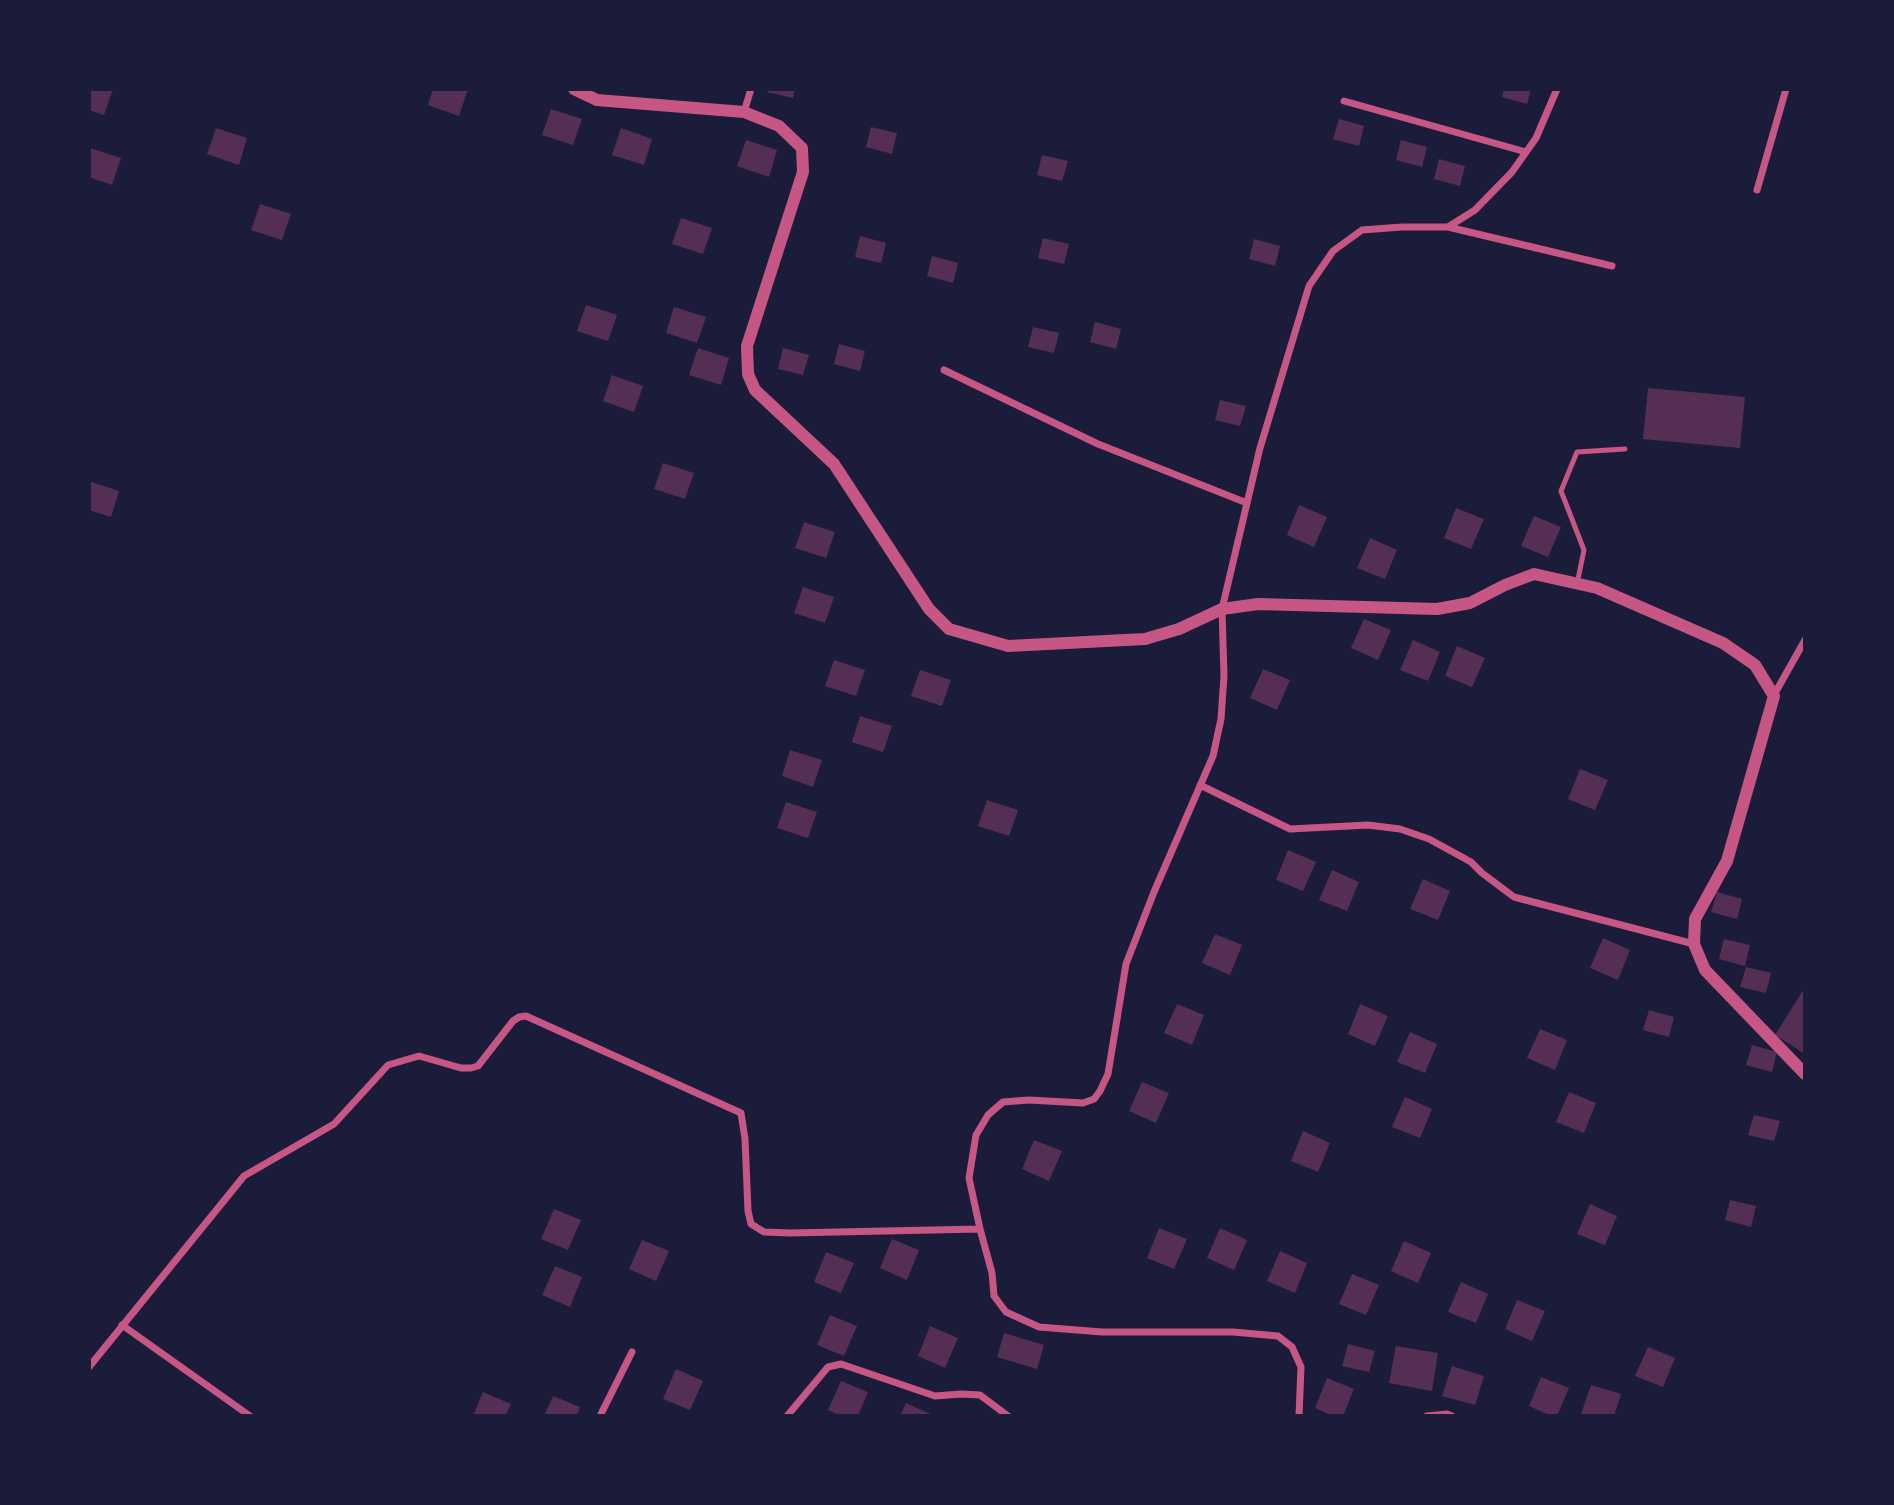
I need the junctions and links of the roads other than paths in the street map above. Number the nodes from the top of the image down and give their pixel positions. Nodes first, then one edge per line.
1 (573, 89) edge
2 (751, 89) edge
3 (1557, 89) edge
4 (1786, 89) edge
5 (1344, 102) dead end
6 (744, 112) junction
7 (1527, 152) junction
8 (1757, 190) dead end
9 (1448, 227) junction
10 (1612, 266) dead end
11 (944, 370) dead end
12 (1625, 449) dead end
13 (1247, 503) junction
14 (1577, 584) junction
15 (1222, 609) junction
16 (1805, 640) edge
17 (1774, 696) junction
18 (1200, 785) junction
19 (1693, 944) junction
20 (1805, 1074) edge
21 (979, 1229) junction
22 (122, 1325) junction
23 (632, 1352) dead end
24 (89, 1367) edge
25 (250, 1416) edge
26 (600, 1416) edge
27 (787, 1416) edge
28 (1008, 1416) edge
29 (1299, 1416) edge
30 (1427, 1416) edge
31 (1452, 1416) edge

1 - 6 street
2 - 6 street
3 - 7 street
4 - 8 street
5 - 7 street
6 - 15 street
7 - 9 street
9 - 10 street
9 - 13 street
11 - 13 street
12 - 14 lane
13 - 15 street
14 - 15 street
14 - 17 street
15 - 18 street
16 - 17 street
17 - 19 street
18 - 19 street
18 - 21 street
19 - 20 street
21 - 22 street
21 - 29 street
22 - 24 street
22 - 25 street
23 - 26 street
27 - 28 street
30 - 31 street

